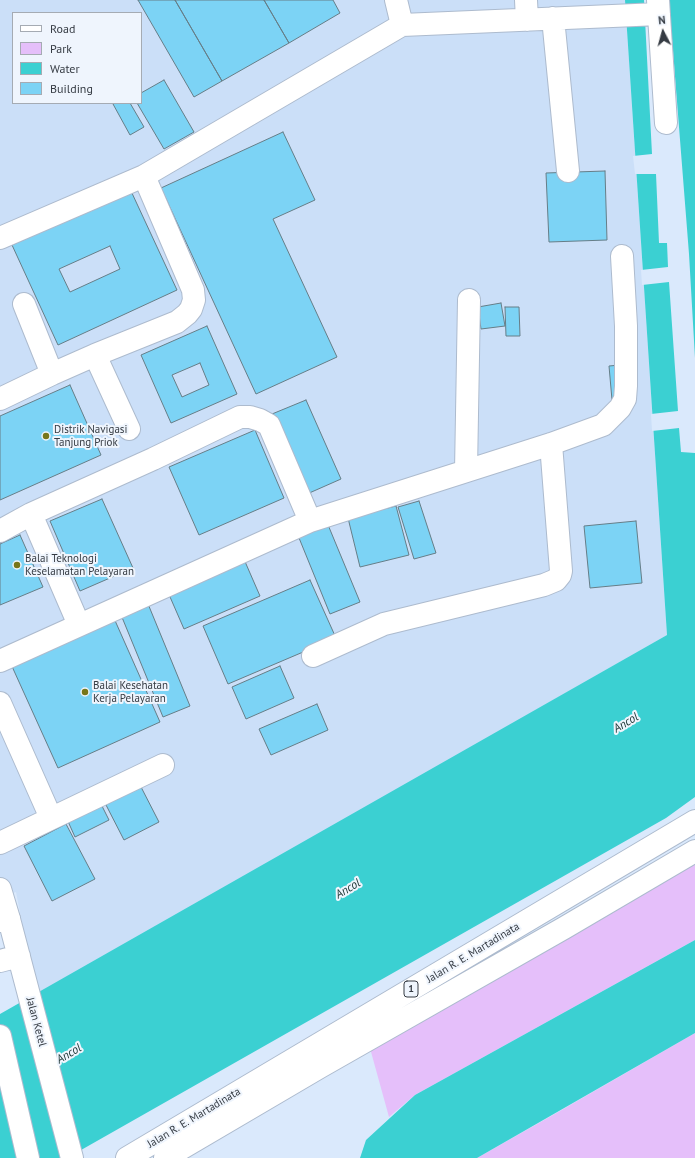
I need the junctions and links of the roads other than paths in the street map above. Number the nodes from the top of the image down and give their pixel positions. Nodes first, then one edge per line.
1 (396, 0) edge
2 (658, 7) edge
3 (611, 8) edge
4 (526, 10) edge
5 (553, 18) junction
6 (402, 25) junction
7 (666, 123) dead end
8 (568, 171) dead end
9 (144, 176) junction
10 (0, 238) edge
11 (622, 256) dead end
12 (469, 300) dead end
13 (24, 304) dead end
14 (95, 354) junction
15 (52, 374) junction
16 (0, 398) edge
17 (129, 429) dead end
18 (551, 444) junction
19 (466, 471) junction
20 (31, 514) junction
21 (310, 520) junction
22 (0, 531) edge
23 (79, 625) junction
24 (317, 655) dead end
25 (0, 661) edge
26 (0, 703) edge
27 (163, 765) dead end
28 (51, 818) junction
29 (695, 821) edge
30 (0, 843) edge
31 (695, 851) edge
32 (0, 889) edge
33 (4, 920) edge
34 (9, 958) edge
35 (0, 1036) edge
36 (28, 1158) edge
37 (72, 1158) edge
38 (126, 1158) edge
39 (164, 1158) edge

1 - 6 main road
2 - 3 main road
2 - 7 main road
3 - 5 main road
4 - 5 main road
4 - 6 main road
5 - 8 main road
6 - 9 main road
9 - 10 main road
9 - 14 main road
11 - 18 main road
12 - 19 main road
13 - 15 main road
14 - 15 main road
14 - 17 main road
15 - 16 main road
18 - 19 main road
18 - 24 main road
19 - 21 main road
20 - 21 main road
20 - 22 main road
20 - 23 main road
21 - 23 main road
23 - 25 main road
26 - 28 main road
27 - 28 main road
28 - 30 main road
29 - 38 main road, Jalan R. E. Martadinata / 1
31 - 39 main road, Jalan R. E. Martadinata / 1
32 - 33 main road, Jalan Ketel
33 - 34 main road, Jalan Ketel
34 - 37 main road, Jalan Ketel
35 - 36 main road

